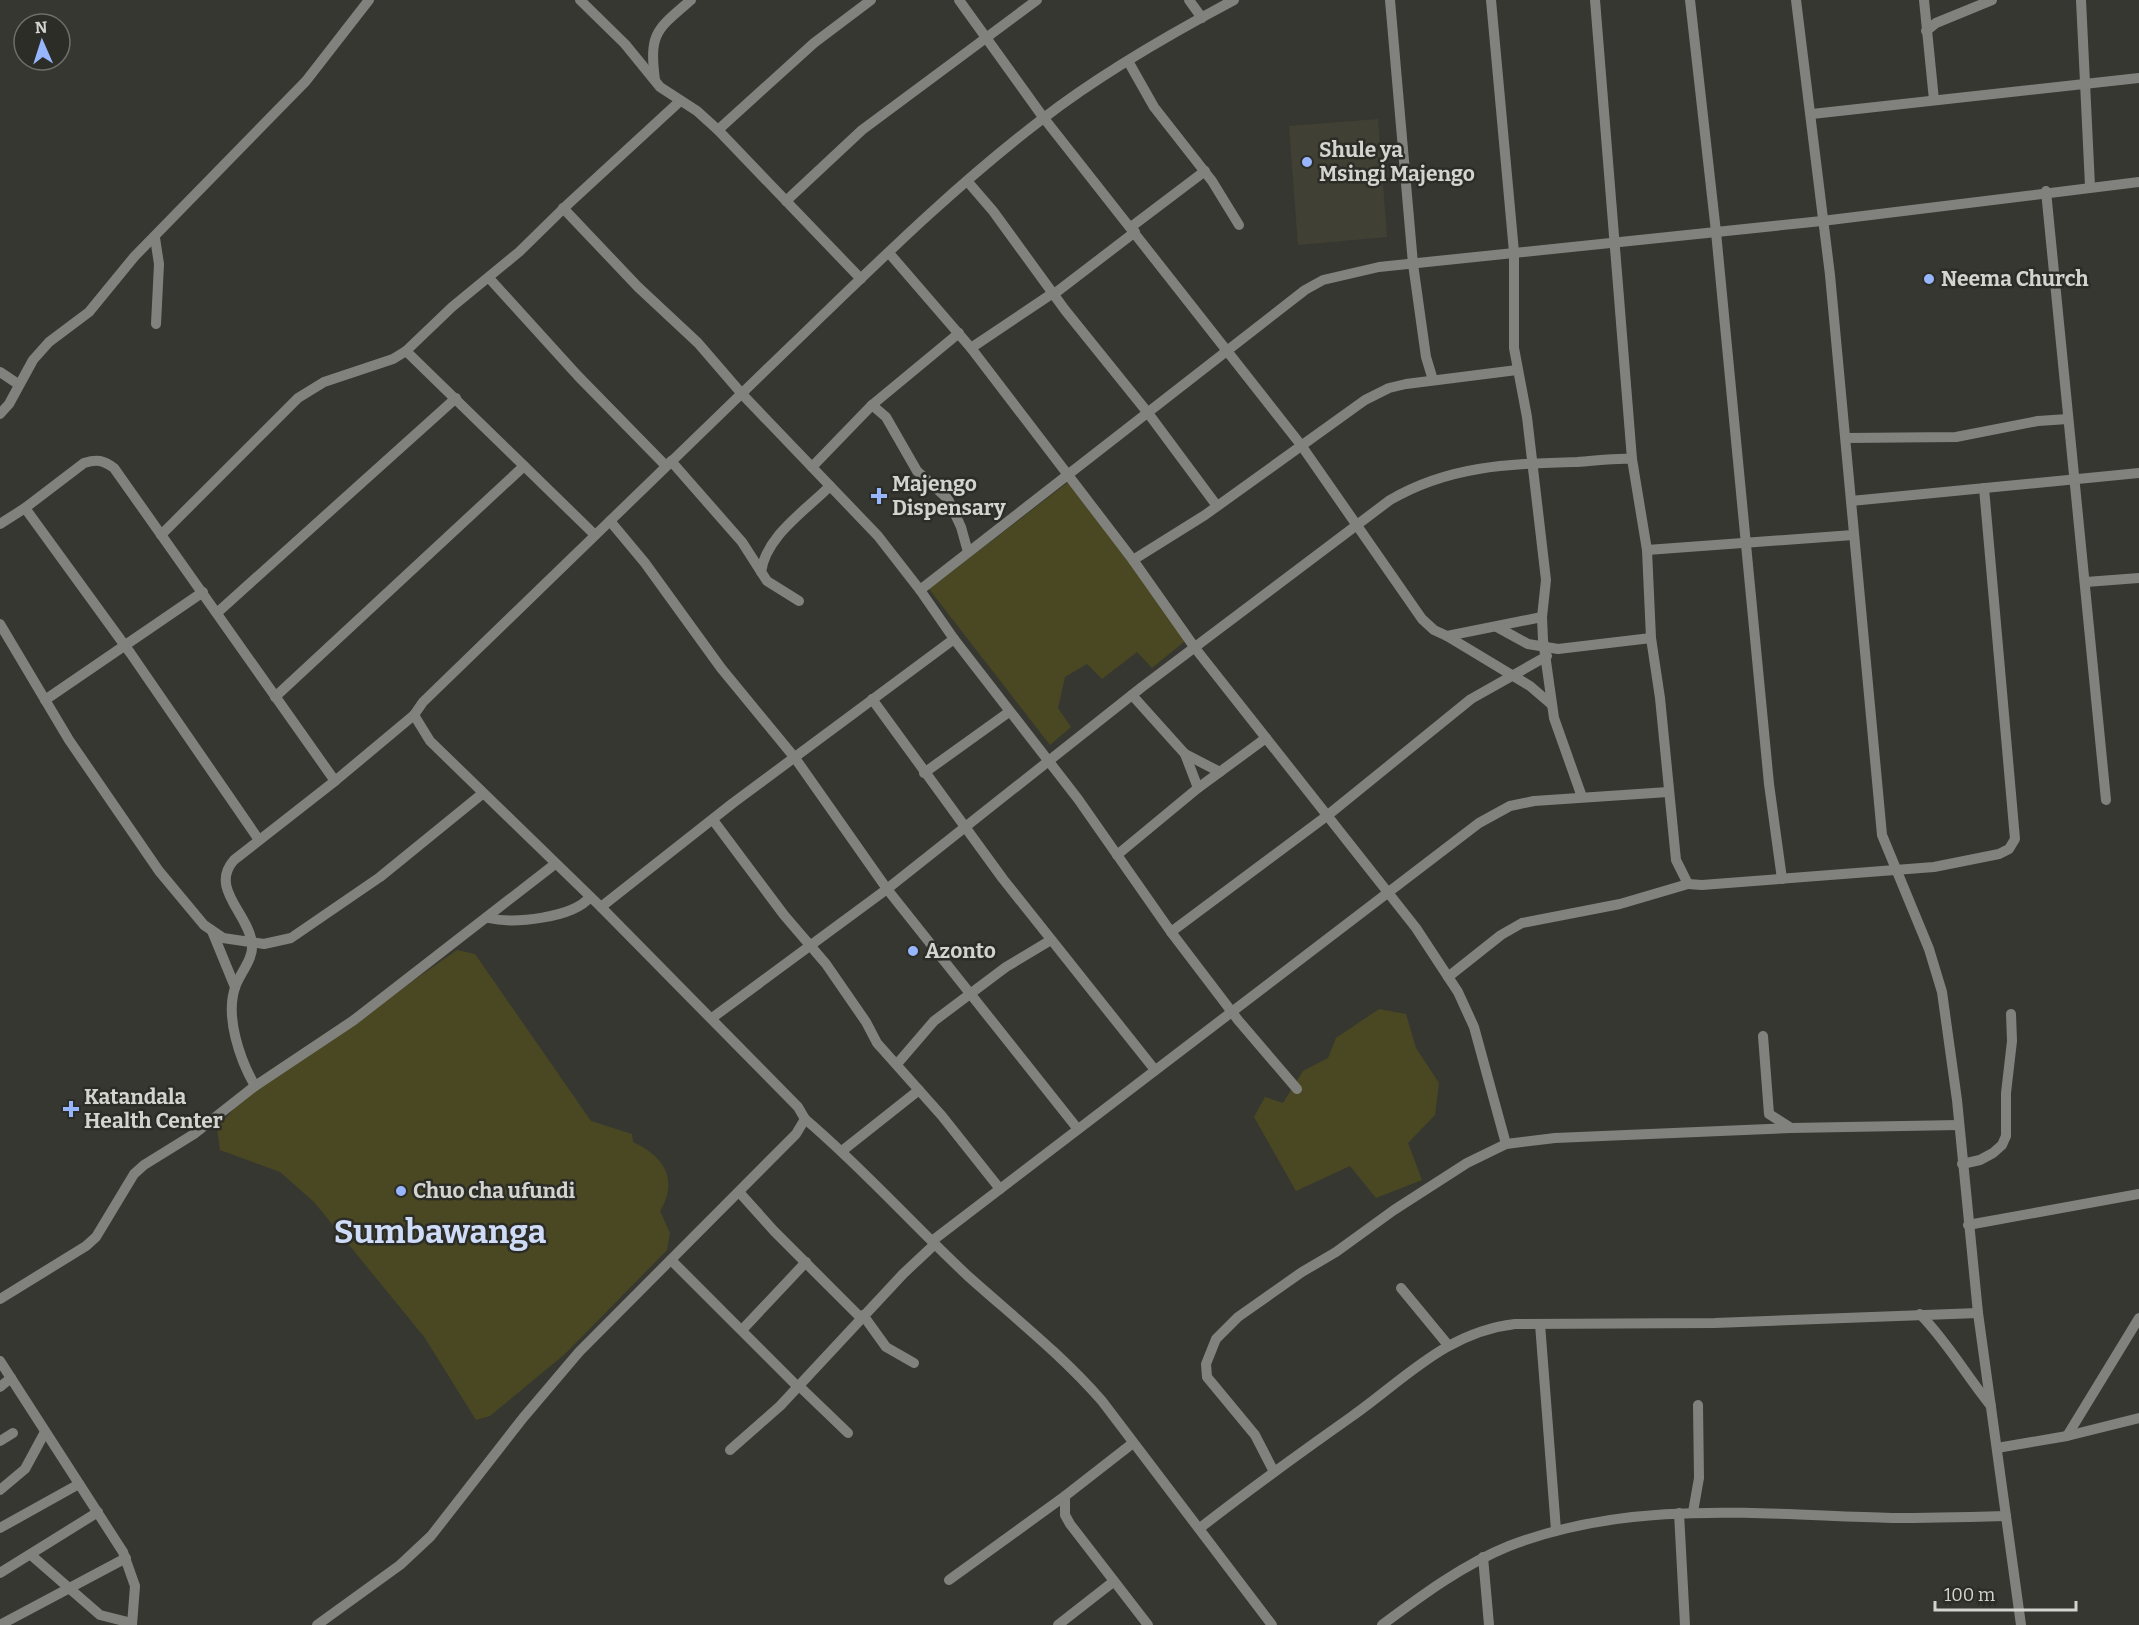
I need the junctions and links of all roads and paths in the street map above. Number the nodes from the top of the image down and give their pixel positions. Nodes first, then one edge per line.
1 (369, 0) edge
2 (580, 0) edge
3 (691, 0) edge
4 (872, 0) edge
5 (959, 0) edge
6 (1037, 0) edge
7 (1189, 0) edge
8 (1234, 0) edge
9 (1390, 0) edge
10 (1491, 0) edge
11 (1595, 0) edge
12 (1690, 0) edge
13 (1796, 0) edge
14 (1924, 0) edge
15 (1992, 0) edge
16 (2081, 0) edge
17 (1202, 18) junction
18 (1926, 31) junction
19 (986, 38) junction
20 (1128, 61) junction
21 (2139, 78) edge
22 (656, 81) junction
23 (2086, 84) junction
24 (1934, 99) junction
25 (680, 102) junction
26 (1812, 114) junction
27 (1043, 117) junction
28 (718, 130) junction
29 (1204, 171) junction
30 (968, 182) junction
31 (2139, 182) edge
32 (2090, 186) junction
33 (2046, 191) junction
34 (786, 201) junction
35 (563, 208) junction
36 (1822, 221) junction
37 (1239, 225) dead end
38 (1133, 230) junction
39 (1716, 232) junction
40 (155, 238) junction
41 (1614, 244) junction
42 (1514, 252) junction
43 (889, 253) junction
44 (1413, 264) junction
45 (489, 278) junction
46 (861, 279) junction
47 (1053, 294) junction
48 (156, 324) dead end
49 (959, 333) junction
50 (971, 348) junction
51 (406, 351) junction
52 (1227, 352) junction
53 (1517, 370) junction
54 (0, 372) edge
55 (1433, 380) junction
56 (18, 384) junction
57 (742, 394) junction
58 (456, 398) junction
59 (872, 405) junction
60 (1148, 413) junction
61 (0, 414) edge
62 (2068, 418) junction
63 (1846, 438) junction
64 (1301, 445) junction
65 (1632, 459) junction
66 (669, 463) junction
67 (1532, 463) junction
68 (524, 466) junction
69 (812, 467) junction
70 (2139, 473) edge
71 (1068, 474) junction
72 (2075, 480) junction
73 (830, 486) junction
74 (1984, 488) junction
75 (1851, 501) junction
76 (1217, 506) junction
77 (25, 508) junction
78 (610, 521) junction
79 (0, 524) edge
80 (1358, 527) junction
81 (161, 535) junction
82 (595, 535) junction
83 (1853, 535) junction
84 (1747, 543) junction
85 (1647, 550) junction
86 (968, 552) junction
87 (1133, 560) junction
88 (761, 572) junction
89 (2139, 578) edge
90 (2086, 582) junction
91 (920, 590) junction
92 (203, 592) junction
93 (799, 601) dead end
94 (218, 612) junction
95 (1542, 617) junction
96 (0, 624) edge
97 (1497, 627) junction
98 (1447, 636) junction
99 (1651, 638) junction
100 (954, 639) junction
101 (125, 646) junction
102 (1195, 648) junction
103 (1546, 652) junction
104 (1510, 676) junction
105 (1132, 695) junction
106 (275, 697) junction
107 (872, 699) junction
108 (45, 700) junction
109 (1551, 704) junction
110 (1009, 712) junction
111 (414, 715) junction
112 (1266, 738) junction
113 (1185, 754) junction
114 (795, 758) junction
115 (1047, 763) junction
116 (1220, 772) junction
117 (924, 773) junction
118 (335, 781) junction
119 (1198, 788) junction
120 (1668, 792) junction
121 (482, 794) junction
122 (1581, 797) junction
123 (2106, 800) dead end
124 (1328, 815) junction
125 (713, 820) junction
126 (965, 827) junction
127 (259, 840) junction
128 (1117, 855) junction
129 (555, 864) junction
130 (1897, 871) junction
131 (1782, 879) junction
132 (1688, 884) junction
133 (887, 889) junction
134 (1387, 892) junction
135 (590, 897) junction
136 (601, 907) junction
137 (488, 918) junction
138 (212, 930) junction
139 (1171, 932) junction
140 (1051, 940) junction
141 (252, 943) junction
142 (810, 946) junction
143 (1448, 977) junction
144 (235, 987) junction
145 (971, 994) junction
146 (1231, 1011) junction
147 (2011, 1014) dead end
148 (712, 1017) junction
149 (1763, 1036) dead end
150 (897, 1064) junction
151 (1155, 1070) junction
152 (255, 1086) junction
153 (1297, 1089) dead end
154 (919, 1090) junction
155 (805, 1119) junction
156 (1959, 1125) junction
157 (1077, 1128) junction
158 (1791, 1128) junction
159 (1506, 1144) junction
160 (842, 1151) junction
161 (1962, 1164) junction
162 (1000, 1189) junction
163 (739, 1192) junction
164 (2139, 1194) edge
165 (1968, 1225) junction
166 (934, 1242) junction
167 (671, 1260) junction
168 (806, 1262) junction
169 (1401, 1288) dead end
170 (0, 1299) edge
171 (1978, 1313) junction
172 (1920, 1314) junction
173 (862, 1316) junction
174 (2139, 1318) edge
175 (1540, 1324) junction
176 (742, 1330) junction
177 (1448, 1345) junction
178 (0, 1361) edge
179 (914, 1363) dead end
180 (11, 1378) junction
181 (797, 1385) junction
182 (0, 1387) edge
183 (1698, 1405) dead end
184 (1991, 1406) junction
185 (2139, 1418) edge
186 (45, 1432) junction
187 (13, 1433) dead end
188 (848, 1433) dead end
189 (2067, 1436) junction
190 (0, 1441) edge
191 (1133, 1443) junction
192 (1997, 1448) junction
193 (730, 1450) dead end
194 (1273, 1470) junction
195 (79, 1484) junction
196 (0, 1490) edge
197 (1065, 1496) junction
198 (98, 1512) junction
199 (1693, 1512) junction
200 (1679, 1513) junction
201 (2006, 1516) junction
202 (0, 1528) edge
203 (1200, 1528) junction
204 (1556, 1530) junction
205 (31, 1555) junction
206 (1484, 1557) junction
207 (126, 1558) junction
208 (0, 1573) edge
209 (949, 1580) dead end
210 (1113, 1582) junction
211 (69, 1589) junction
212 (132, 1624) edge
213 (0, 1625) edge
214 (316, 1625) edge
215 (1058, 1625) edge
216 (1148, 1625) edge
217 (1272, 1625) edge
218 (1382, 1625) edge
219 (1489, 1625) edge
220 (1685, 1625) edge
221 (2021, 1625) edge

1 - 40 street
2 - 22 street
3 - 22 street
4 - 28 street
5 - 19 street
6 - 19 street
7 - 17 street
8 - 17 street
9 - 44 street
10 - 42 street
11 - 41 street
12 - 39 street
13 - 26 street
14 - 18 street
15 - 18 street
16 - 23 street
17 - 20 street
18 - 24 street
19 - 27 street
19 - 34 street
20 - 27 street
20 - 29 street
21 - 23 street
22 - 25 street
23 - 24 street
23 - 32 street
24 - 26 street
25 - 28 street
25 - 35 street
26 - 36 street
27 - 30 street
27 - 38 street
28 - 34 street
29 - 37 street
29 - 38 street
30 - 43 street
30 - 47 street
31 - 32 street
32 - 33 street
33 - 36 street
33 - 62 street
34 - 46 street
35 - 45 street
35 - 57 street
36 - 39 street
36 - 63 street
38 - 47 street
38 - 52 street
39 - 41 street
39 - 84 street
40 - 48 street
40 - 56 street
41 - 42 street
41 - 65 street
42 - 44 street
42 - 53 street
43 - 46 street
43 - 49 street
44 - 52 street
44 - 55 street
45 - 51 street
45 - 66 street
46 - 57 street
47 - 50 street
47 - 60 street
49 - 50 street
49 - 59 street
50 - 71 street
51 - 58 street
51 - 81 street
52 - 60 street
52 - 64 street
53 - 55 street
53 - 67 street
54 - 56 street
55 - 64 street
56 - 61 street
57 - 66 street
57 - 69 street
58 - 68 street
58 - 94 street
59 - 69 street
59 - 86 street
60 - 71 street
60 - 76 street
62 - 63 street
62 - 72 street
63 - 75 street
64 - 76 street
64 - 80 street
65 - 67 street
65 - 85 street
66 - 78 street
66 - 88 street
67 - 80 street
67 - 95 street
68 - 82 street
68 - 106 street
69 - 73 street
70 - 72 street
71 - 86 street
71 - 87 street
72 - 74 street
72 - 90 street
73 - 88 street
73 - 91 street
74 - 75 street
74 - 130 street
75 - 83 street
76 - 87 street
77 - 79 street
77 - 81 street
77 - 101 street
78 - 82 street
78 - 114 street
80 - 98 street
80 - 102 street
81 - 92 street
82 - 111 street
83 - 84 street
83 - 130 street
84 - 85 street
84 - 131 street
85 - 99 street
86 - 91 street
87 - 102 street
88 - 93 street
89 - 90 street
90 - 123 street
91 - 100 street
92 - 94 street
92 - 101 street
94 - 106 street
95 - 97 street
95 - 103 street
96 - 108 street
97 - 98 street
97 - 103 street
98 - 104 street
99 - 103 street
99 - 120 street
100 - 107 street
100 - 110 street
101 - 108 street
101 - 127 street
102 - 105 street
102 - 112 street
103 - 104 street
103 - 109 street
104 - 109 street
104 - 124 street
105 - 113 street
105 - 115 street
106 - 118 street
107 - 114 street
107 - 117 street
108 - 138 street
109 - 122 street
110 - 115 street
110 - 117 street
111 - 118 street
111 - 121 street
112 - 116 street
112 - 124 street
113 - 116 street
113 - 119 street
114 - 125 street
114 - 133 street
115 - 126 street
115 - 128 street
116 - 119 street
117 - 126 street
118 - 127 street
119 - 128 street
120 - 122 street
120 - 132 street
121 - 129 street
121 - 141 street
122 - 134 street
124 - 134 street
124 - 139 street
125 - 136 street
125 - 142 street
126 - 133 street
126 - 140 street
127 - 141 street
128 - 139 street
129 - 135 street
129 - 137 street
130 - 131 street
130 - 156 street
131 - 132 street
132 - 143 street
133 - 142 street
133 - 145 street
134 - 143 street
134 - 146 street
135 - 136 street
135 - 137 street
136 - 148 street
137 - 152 street
138 - 141 street
138 - 144 street
139 - 146 street
140 - 145 street
140 - 151 street
141 - 144 street
142 - 148 street
142 - 150 street
143 - 159 street
144 - 152 street
145 - 150 street
145 - 157 street
146 - 151 street
146 - 153 street
147 - 161 street
148 - 155 street
149 - 158 street
150 - 154 street
151 - 157 street
152 - 170 street
154 - 160 street
154 - 162 street
155 - 160 street
155 - 163 street
156 - 158 street
156 - 161 street
157 - 162 street
158 - 159 street
159 - 194 street
160 - 166 street
161 - 165 street
162 - 166 street
163 - 167 street
163 - 168 street
164 - 165 street
165 - 171 street
166 - 173 street
166 - 191 street
167 - 176 street
167 - 214 street
168 - 173 street
168 - 176 street
169 - 177 street
171 - 172 street
171 - 184 street
172 - 175 street
172 - 184 street
173 - 179 street
173 - 181 street
174 - 189 street
175 - 177 street
175 - 204 street
176 - 181 street
177 - 194 street
178 - 180 street
180 - 182 street
180 - 186 street
181 - 188 street
181 - 193 street
183 - 199 street
184 - 192 street
185 - 189 street
186 - 195 street
186 - 196 street
187 - 190 street
189 - 192 street
191 - 197 street
191 - 203 street
192 - 201 street
194 - 203 street
195 - 198 street
195 - 202 street
197 - 209 street
197 - 210 street
198 - 205 street
198 - 207 street
199 - 200 street
199 - 201 street
200 - 204 street
200 - 220 street
201 - 221 street
203 - 217 street
204 - 206 street
205 - 208 street
205 - 211 street
206 - 218 street
206 - 219 street
207 - 211 street
207 - 212 street
210 - 215 street
210 - 216 street
211 - 212 street
211 - 213 street

